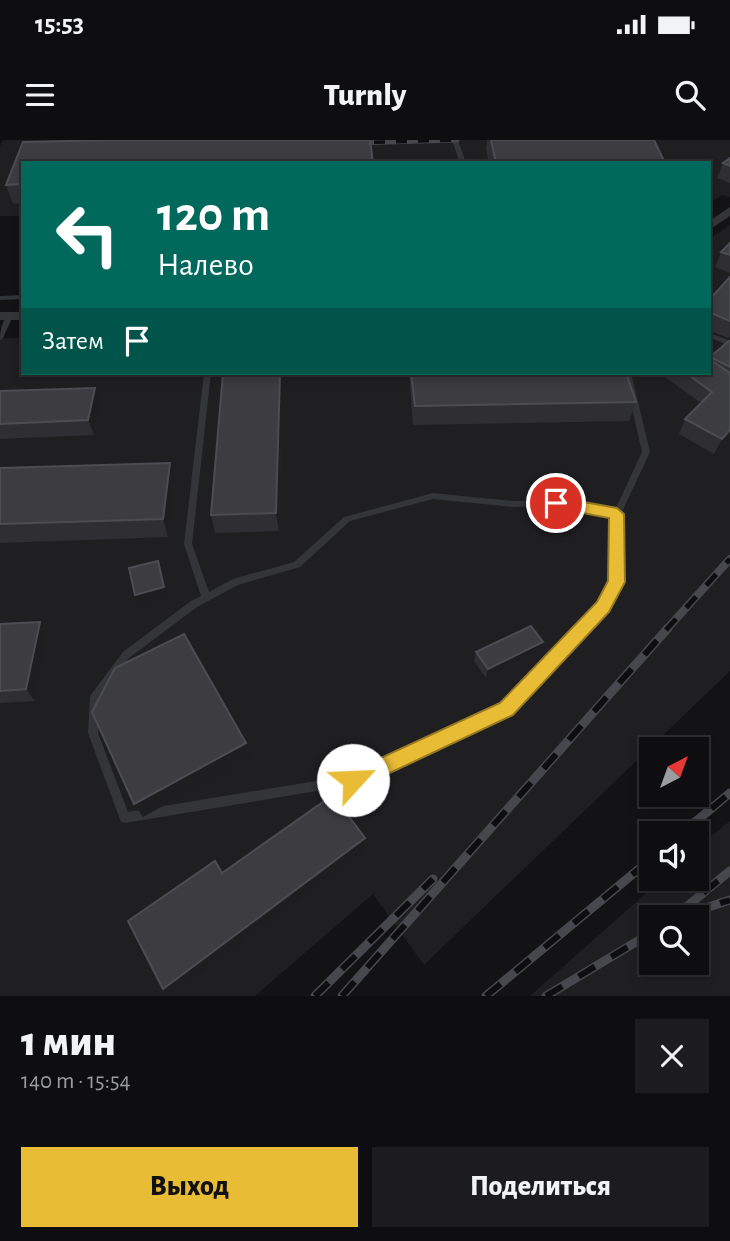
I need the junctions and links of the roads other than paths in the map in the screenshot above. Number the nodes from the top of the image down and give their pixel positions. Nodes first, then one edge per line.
1 (455, 140) edge
2 (462, 161) edge
3 (730, 211) edge
4 (711, 225) edge
5 (21, 297) edge
6 (0, 298) edge
7 (11, 316) edge
8 (711, 336) edge
9 (0, 338) edge
10 (730, 344) edge
11 (207, 375) edge
12 (628, 375) edge
13 (617, 514) junction
14 (206, 598) junction

1 - 2 lane
3 - 4 street
5 - 6 lane
7 - 9 lane
8 - 10 lane
11 - 14 lane
12 - 13 lane
13 - 14 lane
13 - 14 lane

